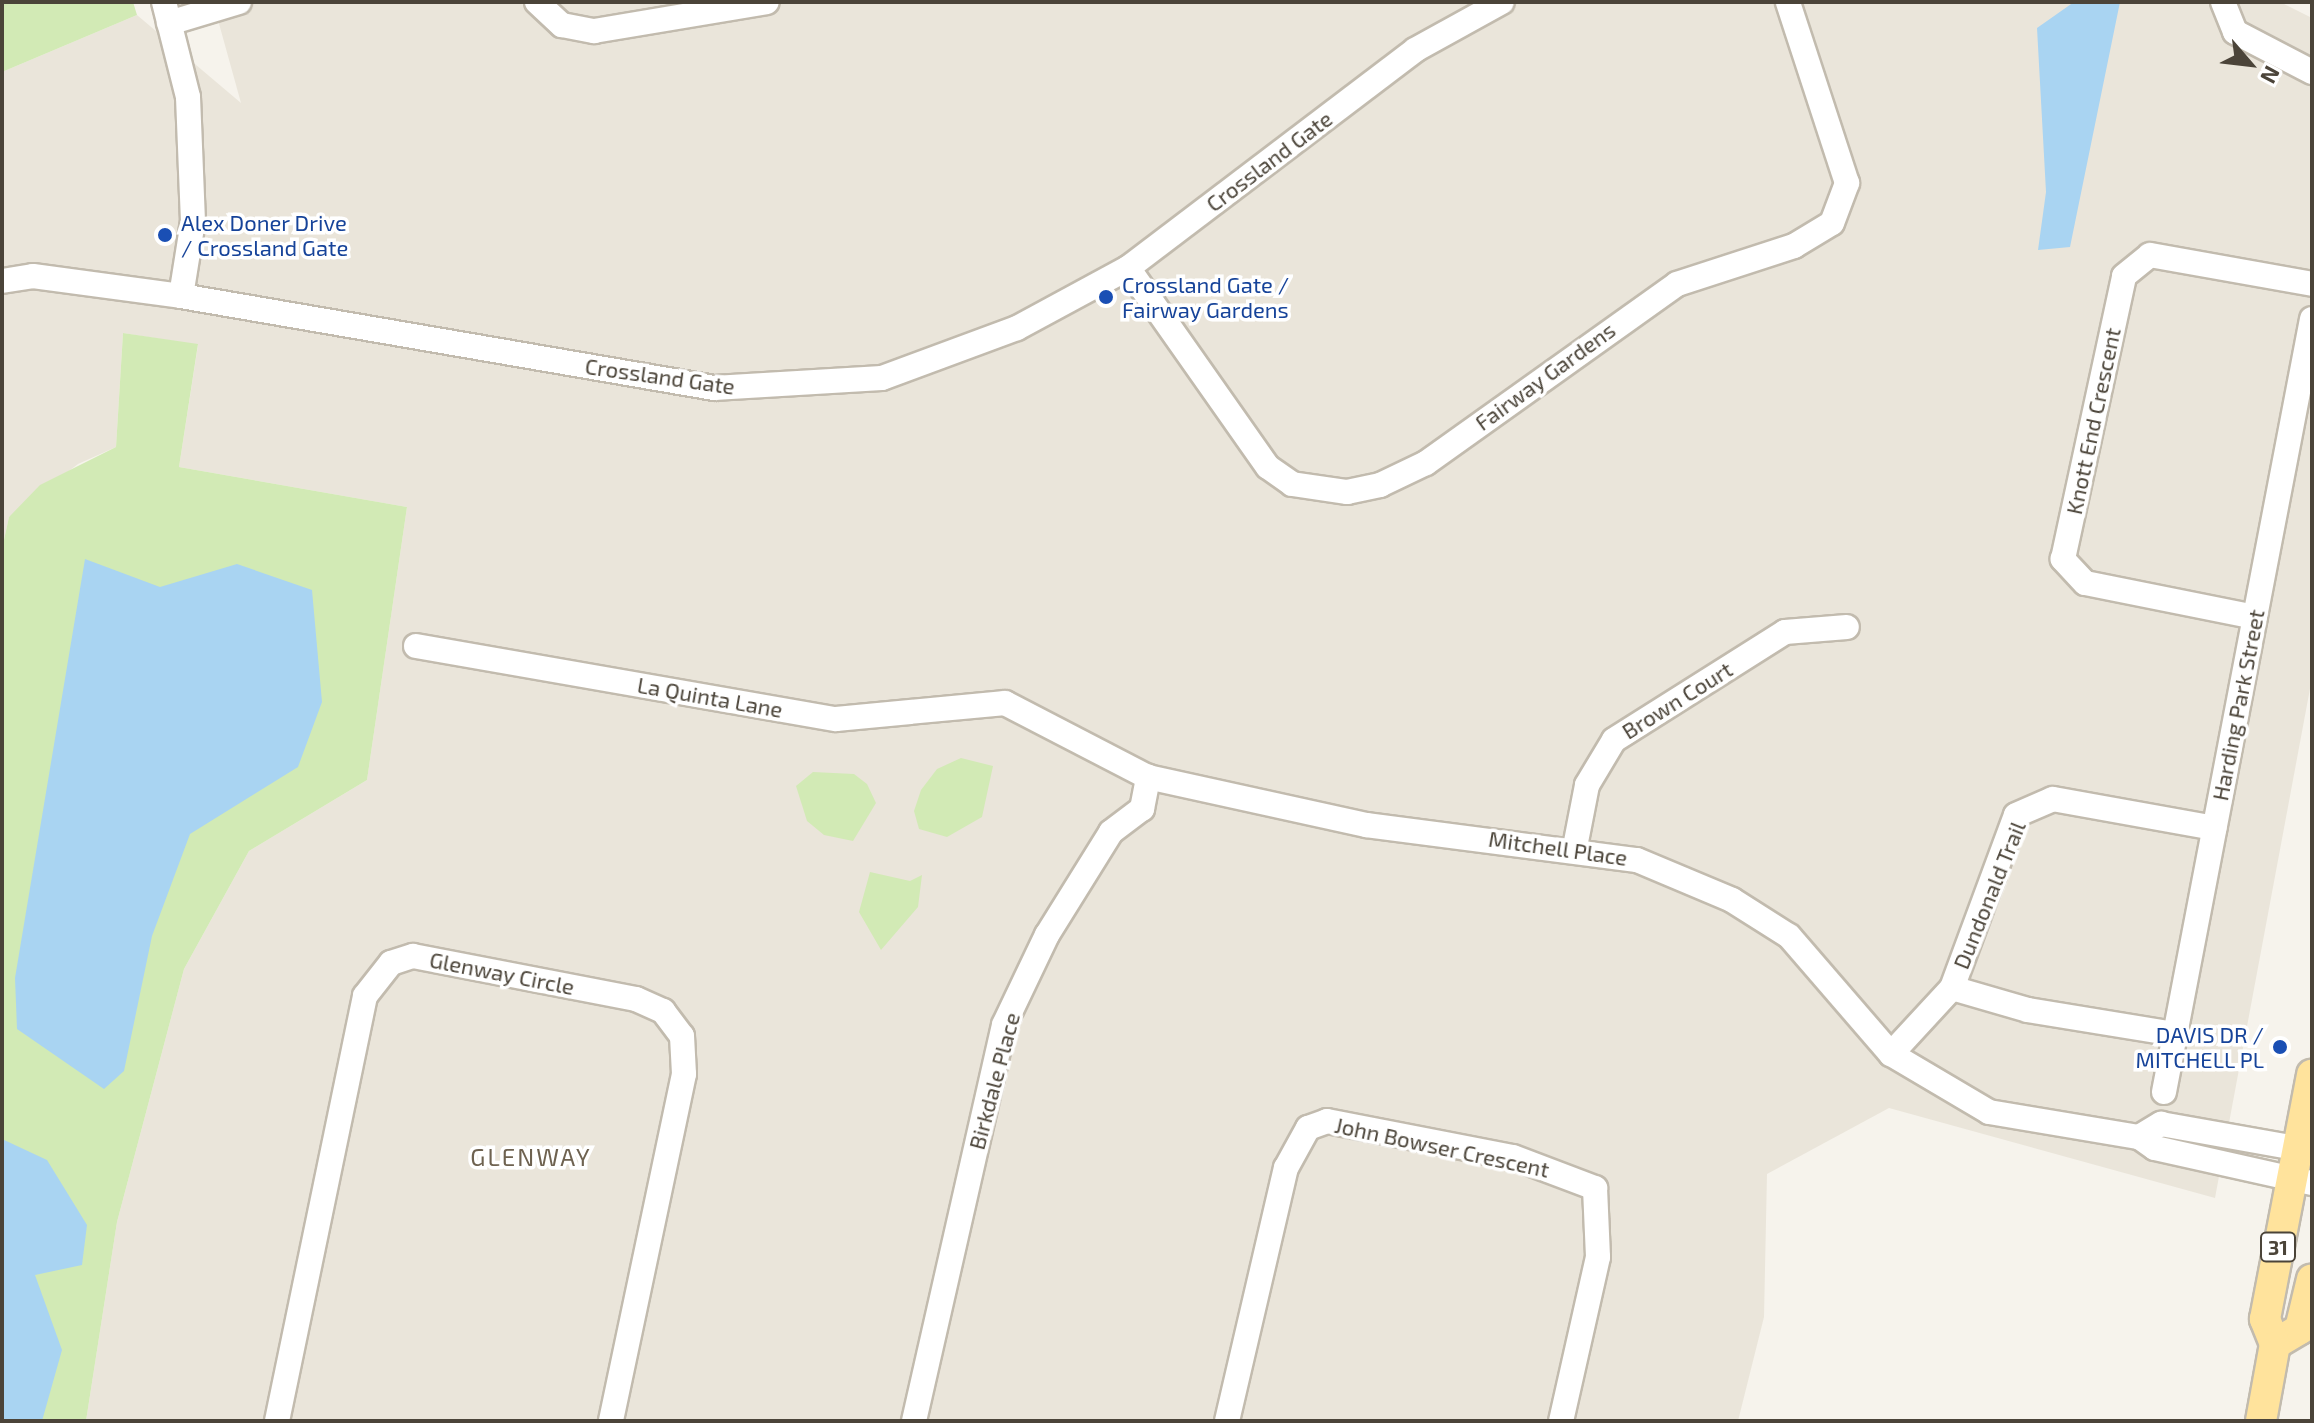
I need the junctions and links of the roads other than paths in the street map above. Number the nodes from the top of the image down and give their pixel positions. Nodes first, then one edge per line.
1 (239, 2) edge
2 (537, 2) edge
3 (767, 2) edge
4 (1502, 2) edge
5 (1788, 2) edge
6 (2223, 2) edge
7 (166, 13) edge
8 (2312, 72) edge
9 (1128, 268) junction
10 (2, 281) edge
11 (2312, 284) edge
12 (181, 296) junction
13 (2312, 319) edge
14 (2255, 617) junction
15 (1847, 627) dead end
16 (416, 646) dead end
17 (1005, 703) joint
18 (1148, 777) junction
19 (2214, 828) junction
20 (1575, 847) junction
21 (1952, 988) junction
22 (2175, 1034) junction
23 (1891, 1054) junction
24 (2312, 1074) edge
25 (2164, 1092) dead end
26 (2303, 1165) edge
27 (2312, 1279) edge
28 (2275, 1344) junction
29 (277, 1421) edge
30 (611, 1421) edge
31 (914, 1421) edge
32 (1227, 1421) edge
33 (1561, 1421) edge
34 (2261, 1421) edge

1 - 7 street
2 - 3 street
4 - 9 street, Crossland Gate
5 - 9 street, Fairway Gardens
6 - 8 street
7 - 12 street
9 - 12 street, Crossland Gate
10 - 12 street, Crossland Gate
11 - 14 street, Knott End Crescent
13 - 14 street, Harding Park Street
14 - 19 street, Harding Park Street
15 - 20 street, Brown Court
16 - 17 street, La Quinta Lane
17 - 18 street, Mitchell Place
18 - 20 street, Mitchell Place
18 - 31 street, Birkdale Place
19 - 21 street, Dundonald Trail
19 - 22 street, Harding Park Street
20 - 23 street, Mitchell Place
21 - 22 street
21 - 23 street, Dundonald Trail
22 - 25 street, Harding Park Street
23 - 26 street, Mitchell Place
24 - 26 main road, 31
26 - 28 main road, 31
27 - 28 main road, 31
28 - 34 main road, 31
29 - 30 street, Glenway Circle
32 - 33 street, John Bowser Crescent

